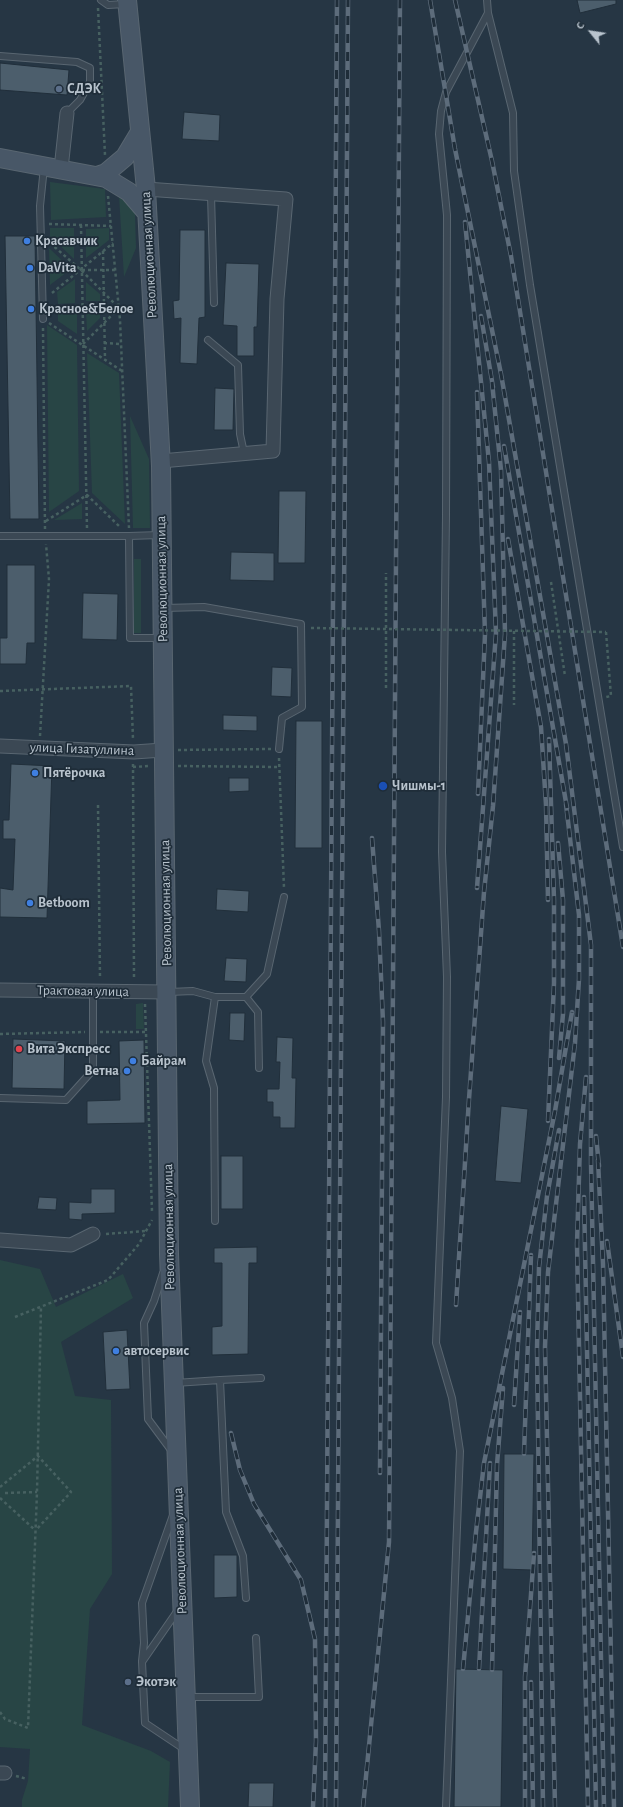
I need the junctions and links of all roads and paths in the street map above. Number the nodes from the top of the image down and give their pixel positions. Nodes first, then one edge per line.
1 (97, 0) edge
2 (101, 0) edge
3 (487, 0) edge
4 (127, 2) edge
5 (488, 13) junction
6 (0, 56) edge
7 (67, 113) joint
8 (140, 132) junction
9 (0, 158) edge
10 (53, 167) junction
11 (103, 176) junction
12 (146, 189) junction
13 (211, 195) junction
14 (147, 213) junction
15 (40, 224) junction
16 (81, 225) junction
17 (111, 226) junction
18 (41, 235) junction
19 (113, 243) junction
20 (103, 251) junction
21 (81, 270) junction
22 (104, 270) junction
23 (115, 270) junction
24 (104, 293) junction
25 (44, 299) junction
26 (214, 303) dead end
27 (43, 308) junction
28 (81, 308) junction
29 (104, 308) junction
30 (119, 308) junction
31 (43, 319) joint
32 (104, 323) junction
33 (208, 340) dead end
34 (104, 343) junction
35 (121, 344) junction
36 (82, 345) junction
37 (105, 359) junction
38 (122, 371) junction
39 (244, 453) junction
40 (161, 461) junction
41 (87, 495) junction
42 (45, 521) dead end
43 (161, 535) junction
44 (0, 536) edge
45 (88, 536) junction
46 (129, 536) junction
47 (386, 572) dead end
48 (551, 582) dead end
49 (163, 608) junction
50 (311, 628) dead end
51 (385, 629) junction
52 (514, 631) junction
53 (558, 631) junction
54 (163, 638) junction
55 (565, 676) dead end
56 (386, 688) dead end
57 (611, 688) dead end
58 (0, 691) edge
59 (514, 705) dead end
60 (0, 746) edge
61 (279, 749) junction
62 (134, 752) junction
63 (163, 758) junction
64 (134, 767) junction
65 (279, 767) junction
66 (98, 805) dead end
67 (623, 846) edge
68 (284, 897) joint
69 (0, 990) edge
70 (97, 991) junction
71 (139, 992) junction
72 (167, 992) junction
73 (215, 997) junction
74 (246, 997) junction
75 (93, 1032) junction
76 (146, 1032) junction
77 (0, 1034) edge
78 (259, 1068) dead end
79 (0, 1098) edge
80 (216, 1221) dead end
81 (147, 1231) junction
82 (92, 1234) joint
83 (0, 1240) edge
84 (169, 1254) junction
85 (41, 1307) junction
86 (15, 1317) dead end
87 (261, 1378) dead end
88 (220, 1380) junction
89 (174, 1383) junction
90 (38, 1456) junction
91 (177, 1458) junction
92 (0, 1487) edge
93 (37, 1492) junction
94 (5, 1494) dead end
95 (0, 1498) edge
96 (179, 1498) junction
97 (36, 1530) junction
98 (246, 1598) dead end
99 (182, 1604) junction
100 (256, 1638) dead end
101 (142, 1662) junction
102 (186, 1697) junction
103 (0, 1712) edge
104 (188, 1752) junction
105 (190, 1807) edge
106 (446, 1807) edge

1 - 11 path
2 - 4 lane
3 - 5 lane
4 - 8 main road, Революционная улица
5 - 67 lane
5 - 106 lane
6 - 7 lane
7 - 10 street
8 - 11 main road
8 - 12 main road, Революционная улица
9 - 10 main road
10 - 11 main road
10 - 15 lane
11 - 14 main road
11 - 17 path
12 - 13 street
12 - 14 main road, Революционная улица
13 - 26 lane
13 - 39 street
14 - 40 main road, Революционная улица
15 - 16 path
15 - 18 lane
16 - 17 path
16 - 21 path
17 - 19 path
18 - 21 path
18 - 25 lane
19 - 20 path
19 - 23 path
20 - 21 path
20 - 22 path
21 - 22 path
21 - 24 path
21 - 25 path
21 - 28 path
22 - 23 path
22 - 24 path
23 - 30 path
24 - 29 path
24 - 30 path
25 - 27 lane
27 - 28 path
27 - 31 lane
28 - 29 path
28 - 36 path
29 - 30 path
29 - 32 path
30 - 32 path
30 - 35 path
31 - 36 path
32 - 34 path
32 - 36 path
33 - 39 lane
34 - 35 path
34 - 37 path
35 - 38 path
36 - 37 path
36 - 41 path
37 - 38 path
38 - 46 path
39 - 40 street
40 - 43 main road, Революционная улица
41 - 42 path
41 - 45 path
41 - 46 path
43 - 46 lane
43 - 49 main road, Революционная улица
44 - 45 lane
45 - 46 lane
46 - 54 lane
47 - 51 path
48 - 53 path
49 - 54 main road, Революционная улица
49 - 61 lane
50 - 51 path, bridge
51 - 52 path, bridge
51 - 56 path
52 - 53 path, bridge
52 - 59 path
53 - 55 path
53 - 57 path, bridge
54 - 63 main road, Революционная улица
58 - 62 path
60 - 62 street, улица Гизатуллина
61 - 63 path
61 - 65 path
62 - 63 street, улица Гизатуллина
62 - 64 path
63 - 64 path
63 - 65 path
63 - 72 main road, Революционная улица
64 - 71 path
65 - 68 path
66 - 70 path
68 - 74 lane
69 - 70 street, Трактовая улица
70 - 71 street, Трактовая улица
70 - 75 lane
71 - 72 street, Трактовая улица
71 - 76 path
72 - 73 lane
72 - 84 main road, Революционная улица
73 - 74 lane
73 - 80 lane
74 - 78 lane
75 - 76 path
75 - 77 path
75 - 79 lane
76 - 81 path
81 - 82 path
81 - 85 path
82 - 83 street
84 - 89 main road, Революционная улица
84 - 91 lane
85 - 86 path
85 - 90 path
87 - 88 lane
88 - 89 lane
88 - 98 lane
89 - 91 main road, Революционная улица
90 - 92 path
90 - 93 path
90 - 97 path
91 - 96 main road, Революционная улица
93 - 94 path
93 - 97 path
95 - 97 path
96 - 99 main road, Революционная улица
96 - 101 lane
97 - 103 path
99 - 101 lane
99 - 102 main road, Революционная улица
100 - 102 lane
101 - 104 lane
102 - 104 main road, Революционная улица
104 - 105 main road, Революционная улица

